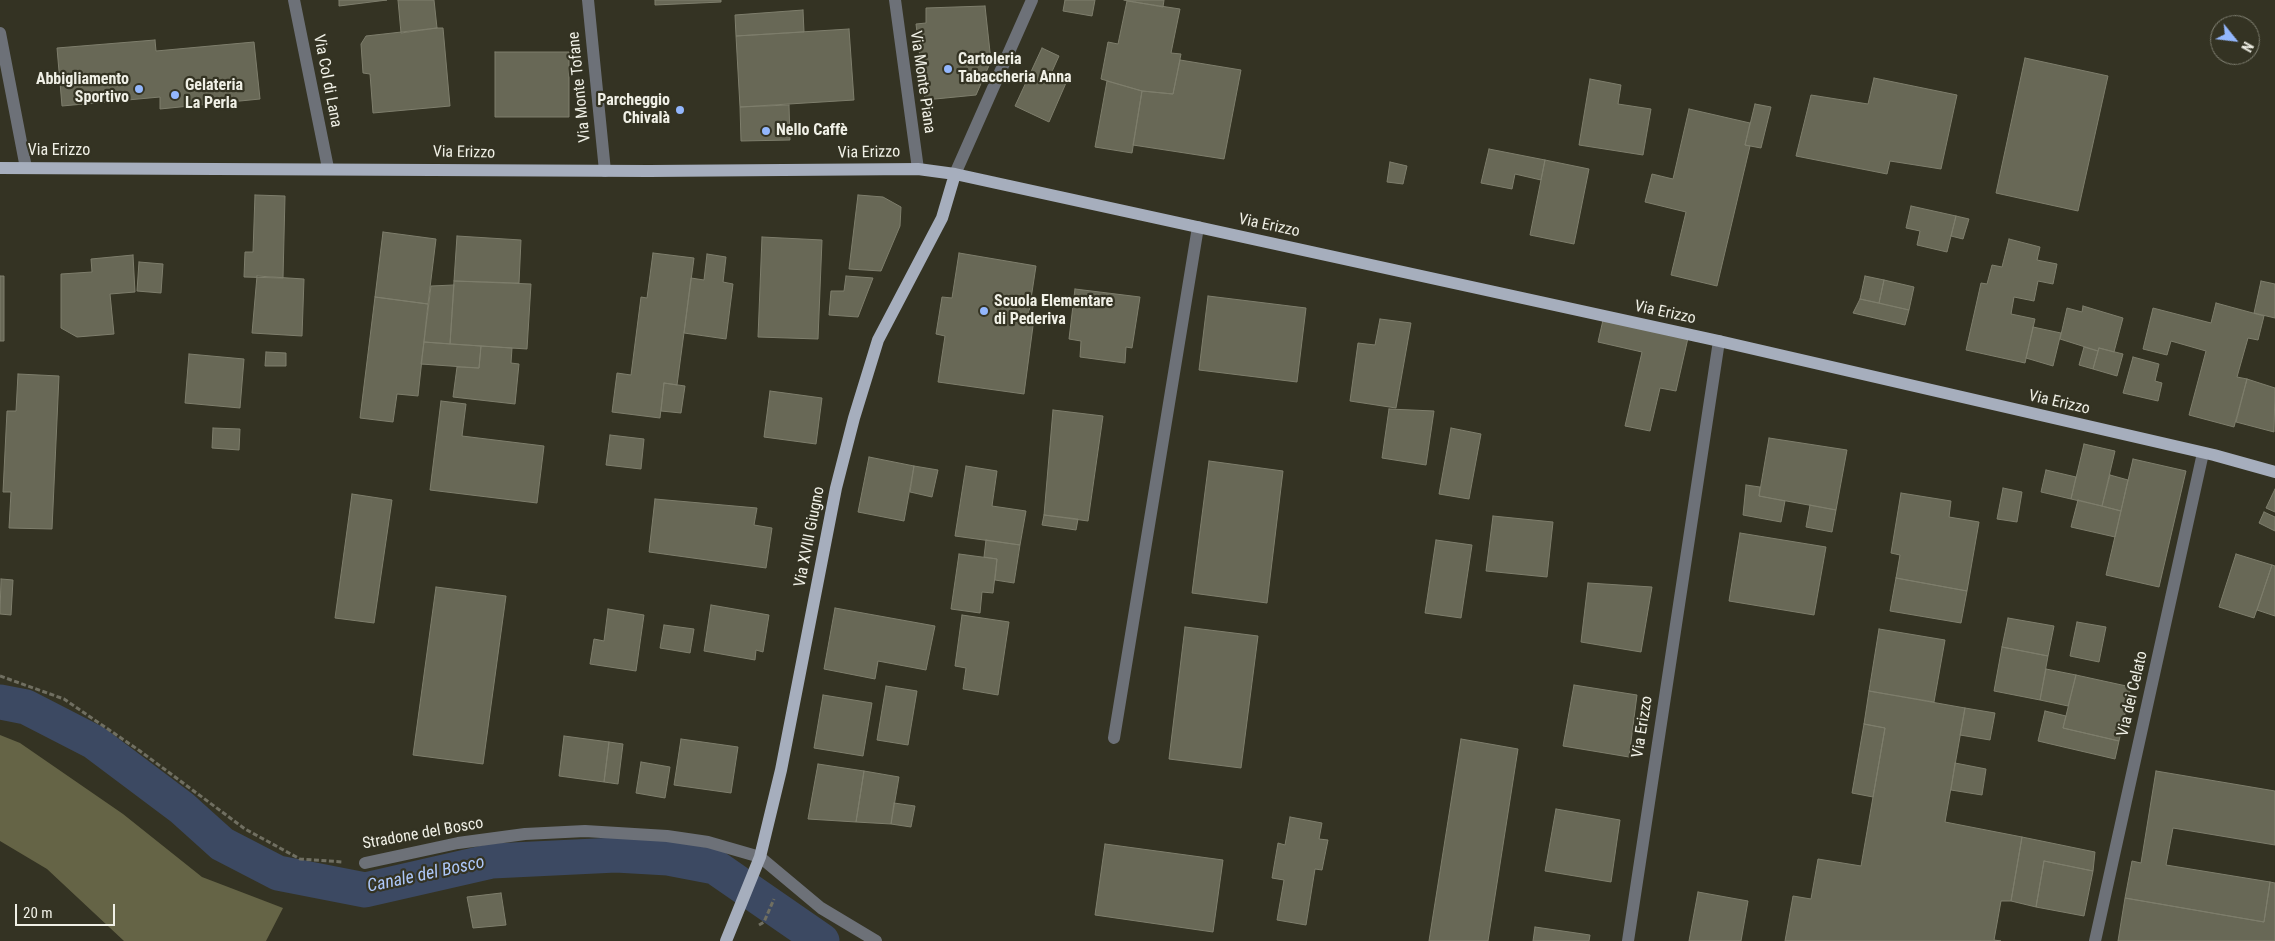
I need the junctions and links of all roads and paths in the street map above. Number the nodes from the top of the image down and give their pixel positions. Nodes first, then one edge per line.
1 (294, 0) edge
2 (588, 0) edge
3 (895, 0) edge
4 (1032, 0) edge
5 (0, 32) edge
6 (0, 168) edge
7 (26, 168) junction
8 (328, 168) junction
9 (918, 169) junction
10 (605, 171) junction
11 (955, 174) junction
12 (1198, 227) junction
13 (1719, 341) junction
14 (2204, 453) junction
15 (2275, 472) edge
16 (0, 676) edge
17 (1114, 738) dead end
18 (760, 858) junction
19 (365, 863) joint
20 (775, 898) dead end
21 (764, 922) dead end
22 (726, 941) edge
23 (876, 941) edge
24 (1628, 941) edge
25 (2095, 941) edge

1 - 8 street, Via Col di Lana
2 - 10 street, Via Monte Tofane
3 - 9 street, Via Monte Piana
4 - 11 street
5 - 7 street
6 - 7 main road, Via Erizzo
7 - 8 main road, Via Erizzo
8 - 10 main road, Via Erizzo
9 - 10 main road, Via Erizzo
9 - 11 main road, Via Erizzo
11 - 12 main road, Via Erizzo
11 - 18 main road, Via XVIII Giugno
12 - 13 main road, Via Erizzo
12 - 17 street
13 - 14 main road, Via Erizzo
13 - 24 street, Via Erizzo
14 - 15 main road, Via Erizzo
14 - 25 street, Via dei Celato
16 - 19 path, Stradone del Bosco
18 - 19 street, Stradone del Bosco
18 - 22 main road, Via XVIII Giugno
18 - 23 street, Stradone del Bosco
20 - 21 path

